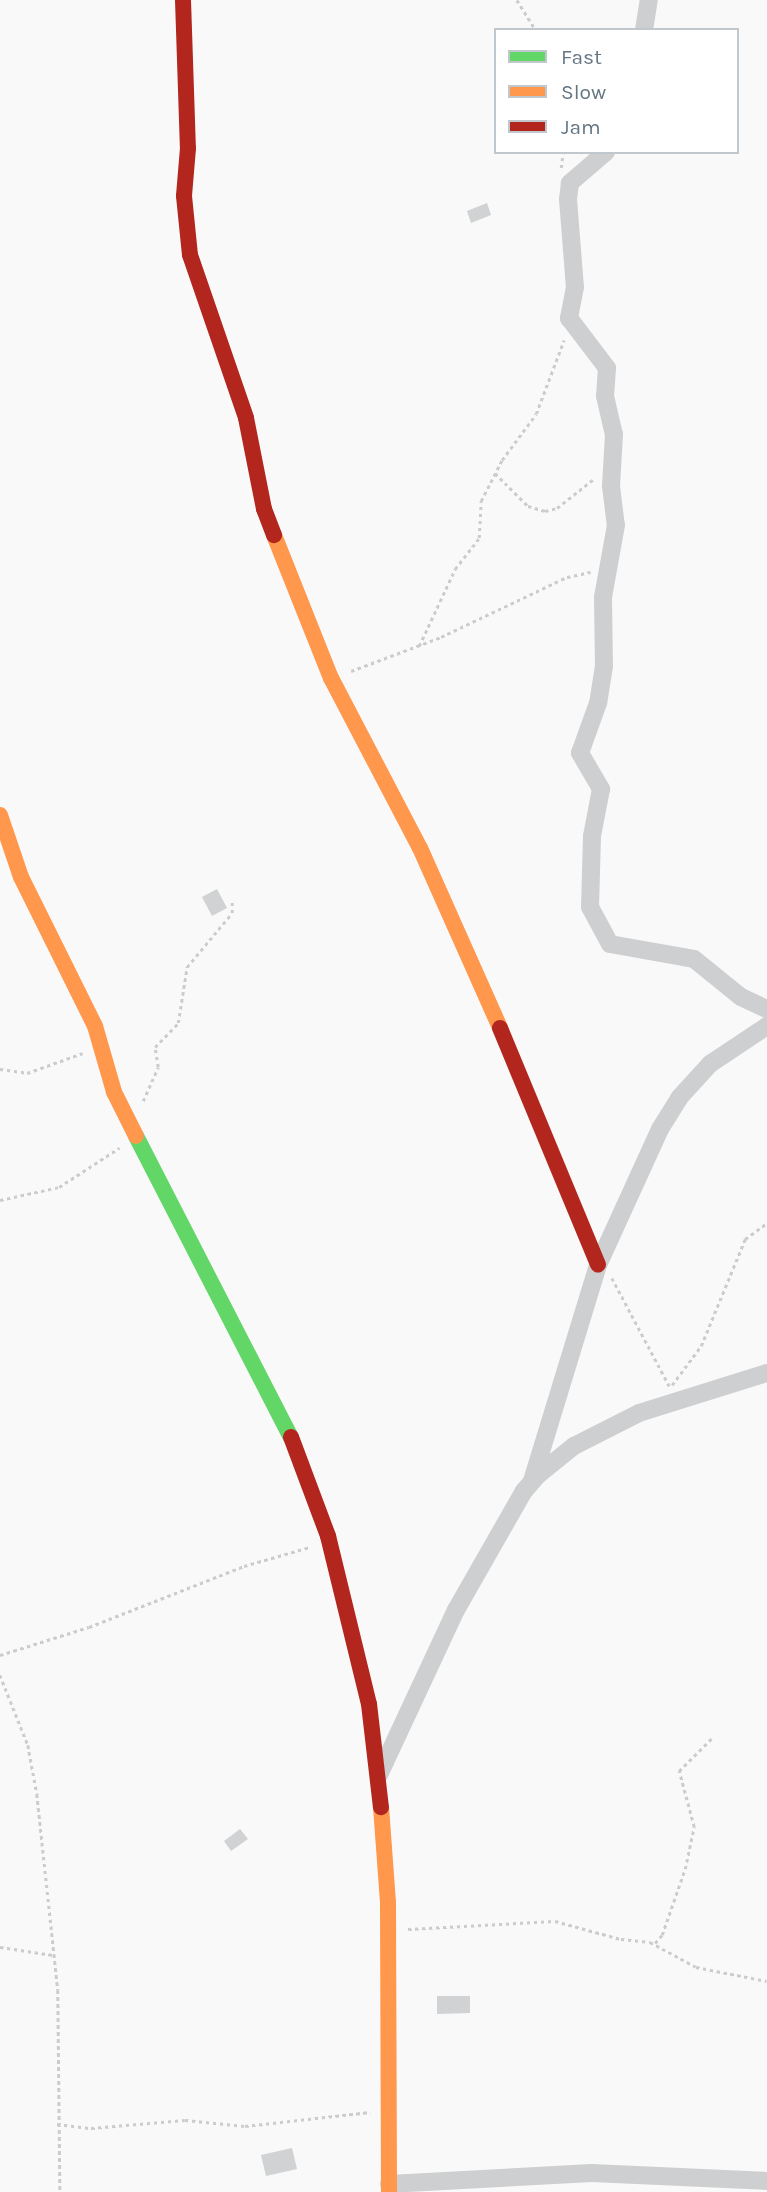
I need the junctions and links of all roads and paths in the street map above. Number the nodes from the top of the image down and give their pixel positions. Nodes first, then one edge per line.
1 (183, 0) edge
2 (517, 0) edge
3 (649, 0) edge
4 (535, 28) edge
5 (644, 28) edge
6 (605, 154) edge
7 (570, 324) junction
8 (612, 472) junction
9 (495, 473) junction
10 (607, 569) junction
11 (419, 646) junction
12 (331, 678) junction
13 (0, 815) edge
14 (232, 899) dead end
15 (767, 1009) edge
16 (767, 1026) edge
17 (102, 1046) junction
18 (0, 1069) edge
19 (130, 1126) junction
20 (0, 1200) edge
21 (767, 1223) edge
22 (598, 1265) junction
23 (767, 1373) edge
24 (673, 1393) junction
25 (532, 1481) junction
26 (328, 1536) junction
27 (0, 1655) edge
28 (0, 1675) edge
29 (712, 1738) dead end
30 (379, 1775) junction
31 (388, 1932) junction
32 (654, 1943) junction
33 (0, 1947) edge
34 (53, 1955) junction
35 (767, 1981) edge
36 (389, 2105) junction
37 (57, 2124) junction
38 (767, 2181) edge
39 (389, 2188) edge
40 (60, 2192) edge

1 - 12 street
2 - 4 path
3 - 5 street
6 - 7 street
7 - 8 street
7 - 9 path
8 - 9 path
8 - 10 street
9 - 11 path
10 - 11 path
10 - 15 street
11 - 12 path
12 - 22 street
13 - 17 street
14 - 19 path
16 - 22 street
17 - 18 path
17 - 19 street
19 - 20 path
19 - 26 street
21 - 24 path
22 - 24 path
22 - 25 street
23 - 24 street
24 - 25 street
25 - 30 street
26 - 27 path
26 - 30 street
28 - 34 path
29 - 32 path
30 - 31 street
31 - 32 path
31 - 36 street
32 - 35 path
33 - 34 path
34 - 37 path
36 - 37 path
36 - 39 street
37 - 40 path
38 - 39 street

